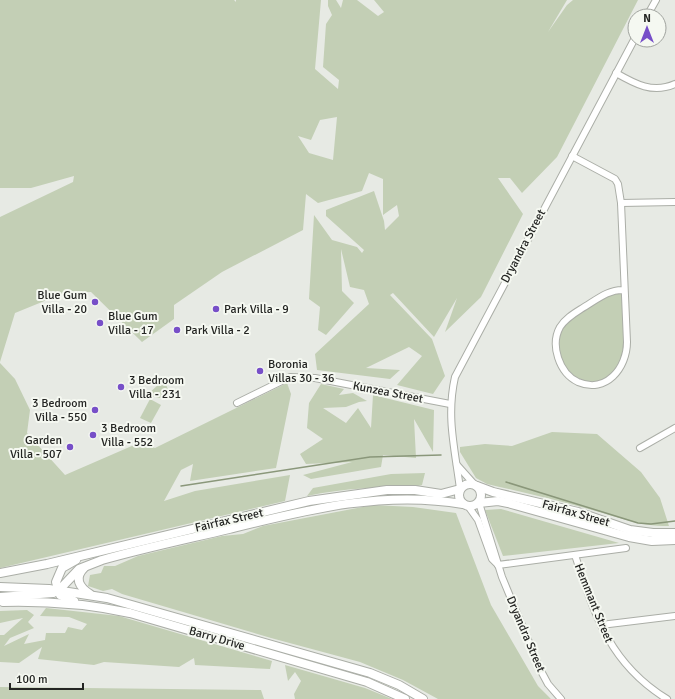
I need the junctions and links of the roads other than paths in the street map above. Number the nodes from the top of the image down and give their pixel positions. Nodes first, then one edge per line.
1 (630, 48) edge
2 (616, 74) junction
3 (675, 84) edge
4 (572, 156) junction
5 (675, 202) edge
6 (621, 203) junction
7 (624, 290) junction
8 (237, 403) dead end
9 (450, 404) junction
10 (675, 428) edge
11 (640, 448) dead end
12 (457, 465) junction
13 (476, 485) junction
14 (460, 489) junction
15 (479, 503) junction
16 (465, 505) junction
17 (675, 533) edge
18 (675, 540) edge
19 (626, 548) dead end
20 (93, 553) junction
21 (575, 555) junction
22 (87, 565) junction
23 (498, 565) junction
24 (0, 573) edge
25 (0, 587) edge
26 (58, 590) junction
27 (92, 595) junction
28 (0, 597) edge
29 (0, 602) edge
30 (100, 607) junction
31 (675, 616) edge
32 (601, 625) junction
33 (406, 699) edge
34 (423, 699) edge
35 (561, 699) edge
36 (667, 699) edge

1 - 2 street, Dryandra Street
2 - 3 street
2 - 4 street, Dryandra Street
4 - 6 street
4 - 9 street, Dryandra Street
5 - 6 street
6 - 7 street
7 - 7 street
8 - 9 street, Kunzea Street
9 - 12 street, Dryandra Street
10 - 11 street
12 - 13 street
12 - 14 street, Dryandra Street
13 - 14 main road
13 - 15 main road
13 - 17 main road, Fairfax Street
14 - 16 main road
14 - 20 main road, Fairfax Street
15 - 16 main road
15 - 18 main road, Fairfax Street
15 - 23 street, Dryandra Street
16 - 22 main road, Fairfax Street
16 - 23 street, Dryandra Street
19 - 21 street
20 - 24 main road, Fairfax Street
20 - 26 main road
21 - 23 street
21 - 32 street, Hemmant Street
22 - 26 main road, Fairfax Street
22 - 27 main road
23 - 35 street, Dryandra Street
25 - 26 main road, Barry Drive
26 - 27 main road, Barry Drive
26 - 28 main road
26 - 30 main road
27 - 34 main road, Barry Drive
29 - 30 main road, Barry Drive
30 - 33 main road, Barry Drive
31 - 32 street
32 - 36 street, Hemmant Street

